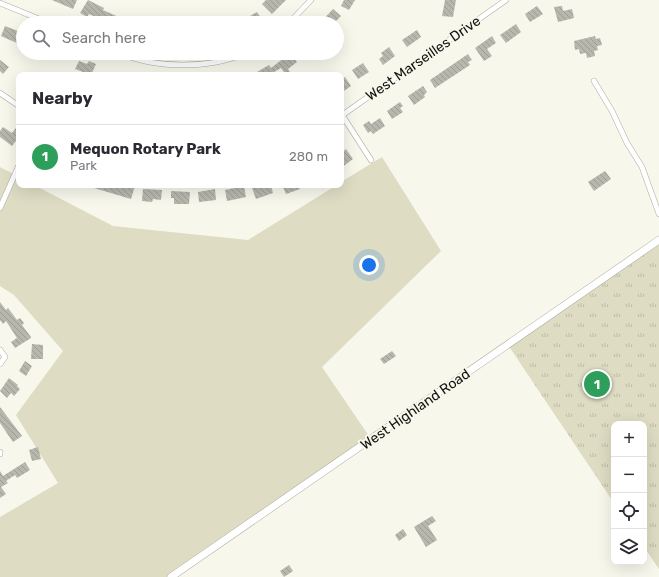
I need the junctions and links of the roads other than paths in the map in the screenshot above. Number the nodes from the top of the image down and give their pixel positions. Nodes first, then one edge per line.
1 (311, 0) edge
2 (503, 1) edge
3 (0, 3) edge
4 (32, 16) edge
5 (296, 16) edge
6 (140, 60) edge
7 (224, 60) edge
8 (594, 81) dead end
9 (0, 93) edge
10 (16, 104) edge
11 (344, 115) edge
12 (344, 119) edge
13 (371, 160) dead end
14 (16, 172) edge
15 (0, 208) edge
16 (659, 214) edge
17 (659, 240) edge
18 (0, 350) edge
19 (0, 364) edge
20 (171, 577) edge

1 - 5 street
2 - 11 street, West Marseilles Drive
3 - 4 street
6 - 7 street
8 - 16 street
9 - 10 street
12 - 13 street
14 - 15 street
17 - 20 main road, West Highland Road
18 - 19 street

